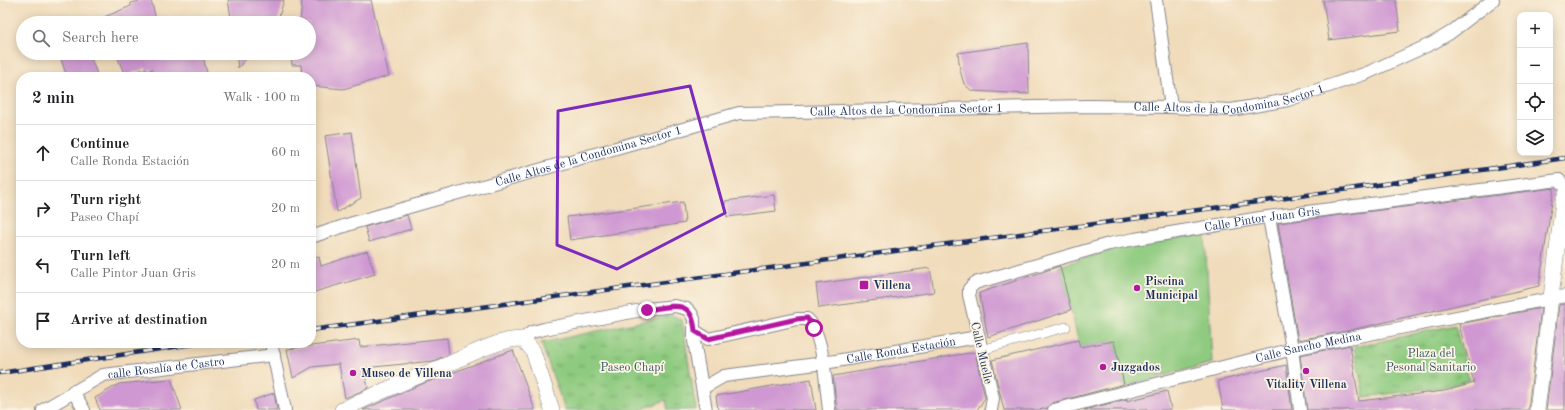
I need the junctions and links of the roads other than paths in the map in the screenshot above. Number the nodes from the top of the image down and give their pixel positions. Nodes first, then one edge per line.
1 (1156, 0) edge
2 (1493, 0) edge
3 (1171, 107) junction
4 (1564, 195) edge
5 (1269, 217) junction
6 (316, 235) edge
7 (1561, 250) edge
8 (969, 295) joint
9 (1558, 298) edge
10 (694, 325) junction
11 (1066, 327) dead end
12 (978, 337) junction
13 (523, 339) junction
14 (272, 348) edge
15 (1292, 349) junction
16 (981, 350) junction
17 (274, 356) junction
18 (824, 363) junction
19 (703, 388) junction
20 (73, 391) junction
21 (43, 410) edge
22 (84, 410) edge
23 (285, 410) edge
24 (342, 410) edge
25 (552, 410) edge
26 (706, 410) edge
27 (829, 410) edge
28 (991, 410) edge
29 (1054, 410) edge
30 (1300, 410) edge
31 (1537, 410) edge

1 - 3 street
2 - 3 street, Calle Altos de la Condomina Sector 1
3 - 6 street, Calle Altos de la Condomina Sector 1
4 - 5 street, Calle Pintor Juan Gris
4 - 7 street
5 - 8 street, Calle Pintor Juan Gris
5 - 15 street
7 - 9 street
8 - 12 street, Calle Muelle
9 - 15 street, Calle Sancho Medina
9 - 31 street
10 - 13 street
10 - 18 street
10 - 19 street
11 - 16 street
12 - 16 street, Calle Muelle
12 - 18 street, Calle Ronda Estación
13 - 24 street
13 - 25 street
14 - 17 street
15 - 29 street, Calle Sancho Medina
15 - 30 street
16 - 28 street, Calle Muelle
17 - 20 street, calle Rosalía de Castro
17 - 23 street
18 - 19 street, Calle Ronda Estación
18 - 27 street
19 - 26 street
20 - 21 street, calle Rosalía de Castro
20 - 22 street

